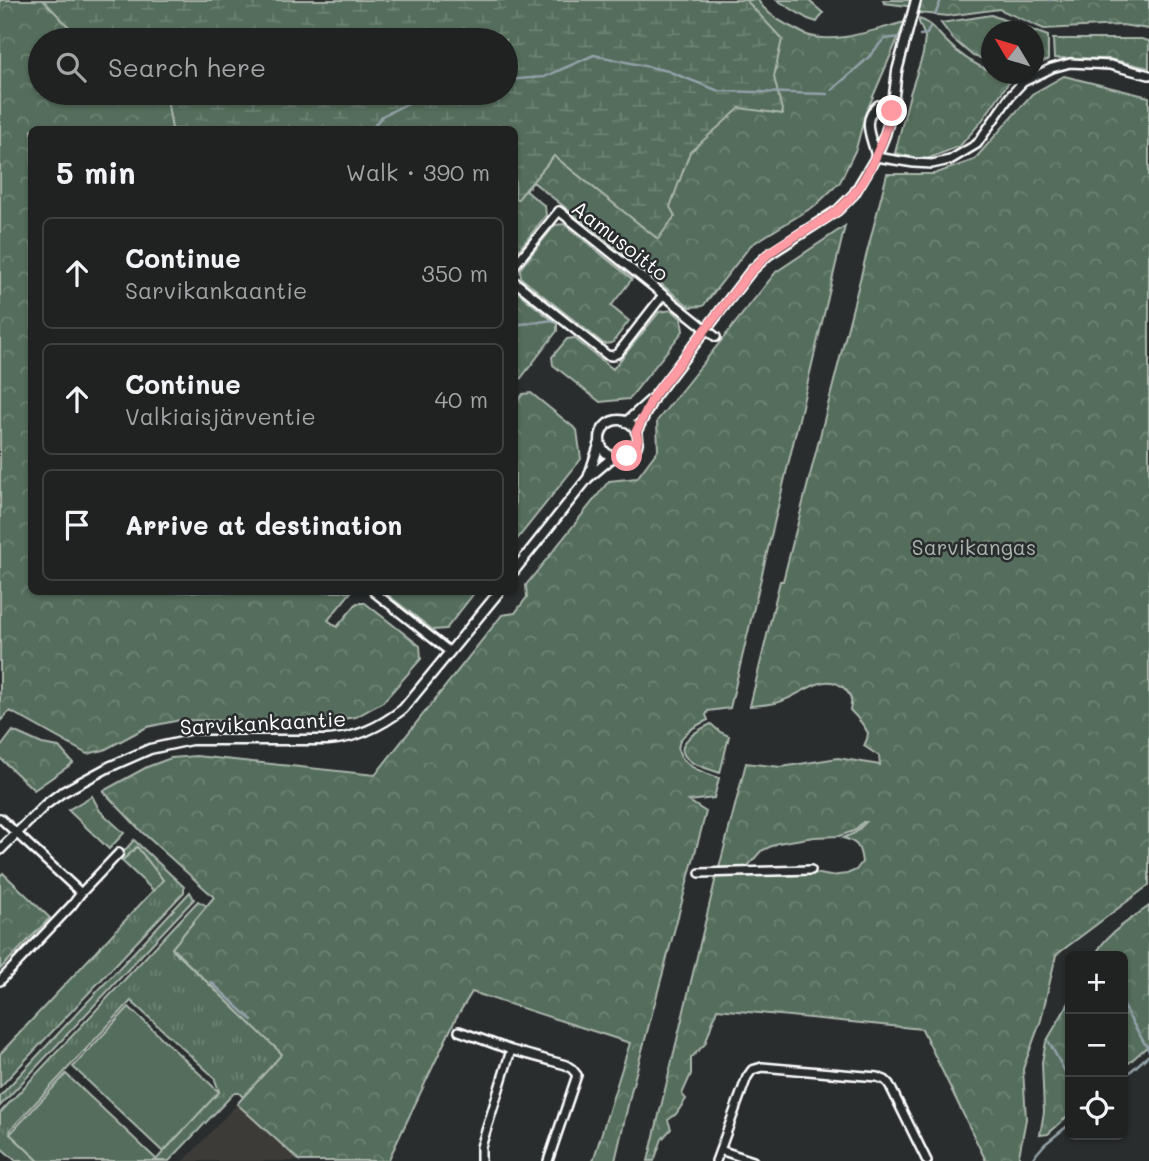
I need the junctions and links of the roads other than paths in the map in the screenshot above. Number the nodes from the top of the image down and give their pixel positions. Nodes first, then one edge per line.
1 (916, 0) edge
2 (1149, 75) edge
3 (892, 111) junction
4 (876, 157) junction
5 (518, 261) edge
6 (518, 284) edge
7 (663, 295) junction
8 (706, 329) junction
9 (716, 337) dead end
10 (653, 397) junction
11 (626, 422) junction
12 (636, 432) junction
13 (600, 442) junction
14 (613, 457) junction
15 (588, 478) junction
16 (518, 567) edge
17 (378, 595) edge
18 (497, 595) edge
19 (450, 652) junction
20 (0, 818) edge
21 (15, 833) junction
22 (0, 850) edge
23 (119, 853) dead end
24 (811, 870) dead end
25 (700, 873) dead end
26 (80, 893) junction
27 (0, 981) edge
28 (459, 1031) dead end
29 (511, 1050) junction
30 (720, 1150) junction
31 (481, 1161) edge
32 (548, 1161) edge
33 (716, 1161) edge
34 (753, 1161) edge
35 (927, 1161) edge

1 - 3 street
2 - 4 street
3 - 4 street
3 - 4 street
4 - 8 street
5 - 7 street, Aamusoitto
6 - 7 street
7 - 8 street, Aamusoitto
8 - 9 street, Aamusoitto
8 - 10 street
10 - 11 street
10 - 12 street
11 - 12 street
11 - 13 street
12 - 14 street
13 - 14 street
13 - 15 street
14 - 15 street
15 - 16 street
17 - 19 street
18 - 19 street, Sarvikankaantie
19 - 21 street, Sarvikankaantie
20 - 21 street
21 - 22 street, Sarvikankaantie
21 - 26 street
23 - 26 street
24 - 25 street
26 - 27 street
28 - 29 street
29 - 31 street
29 - 32 street
30 - 33 street
30 - 34 street
30 - 35 street

